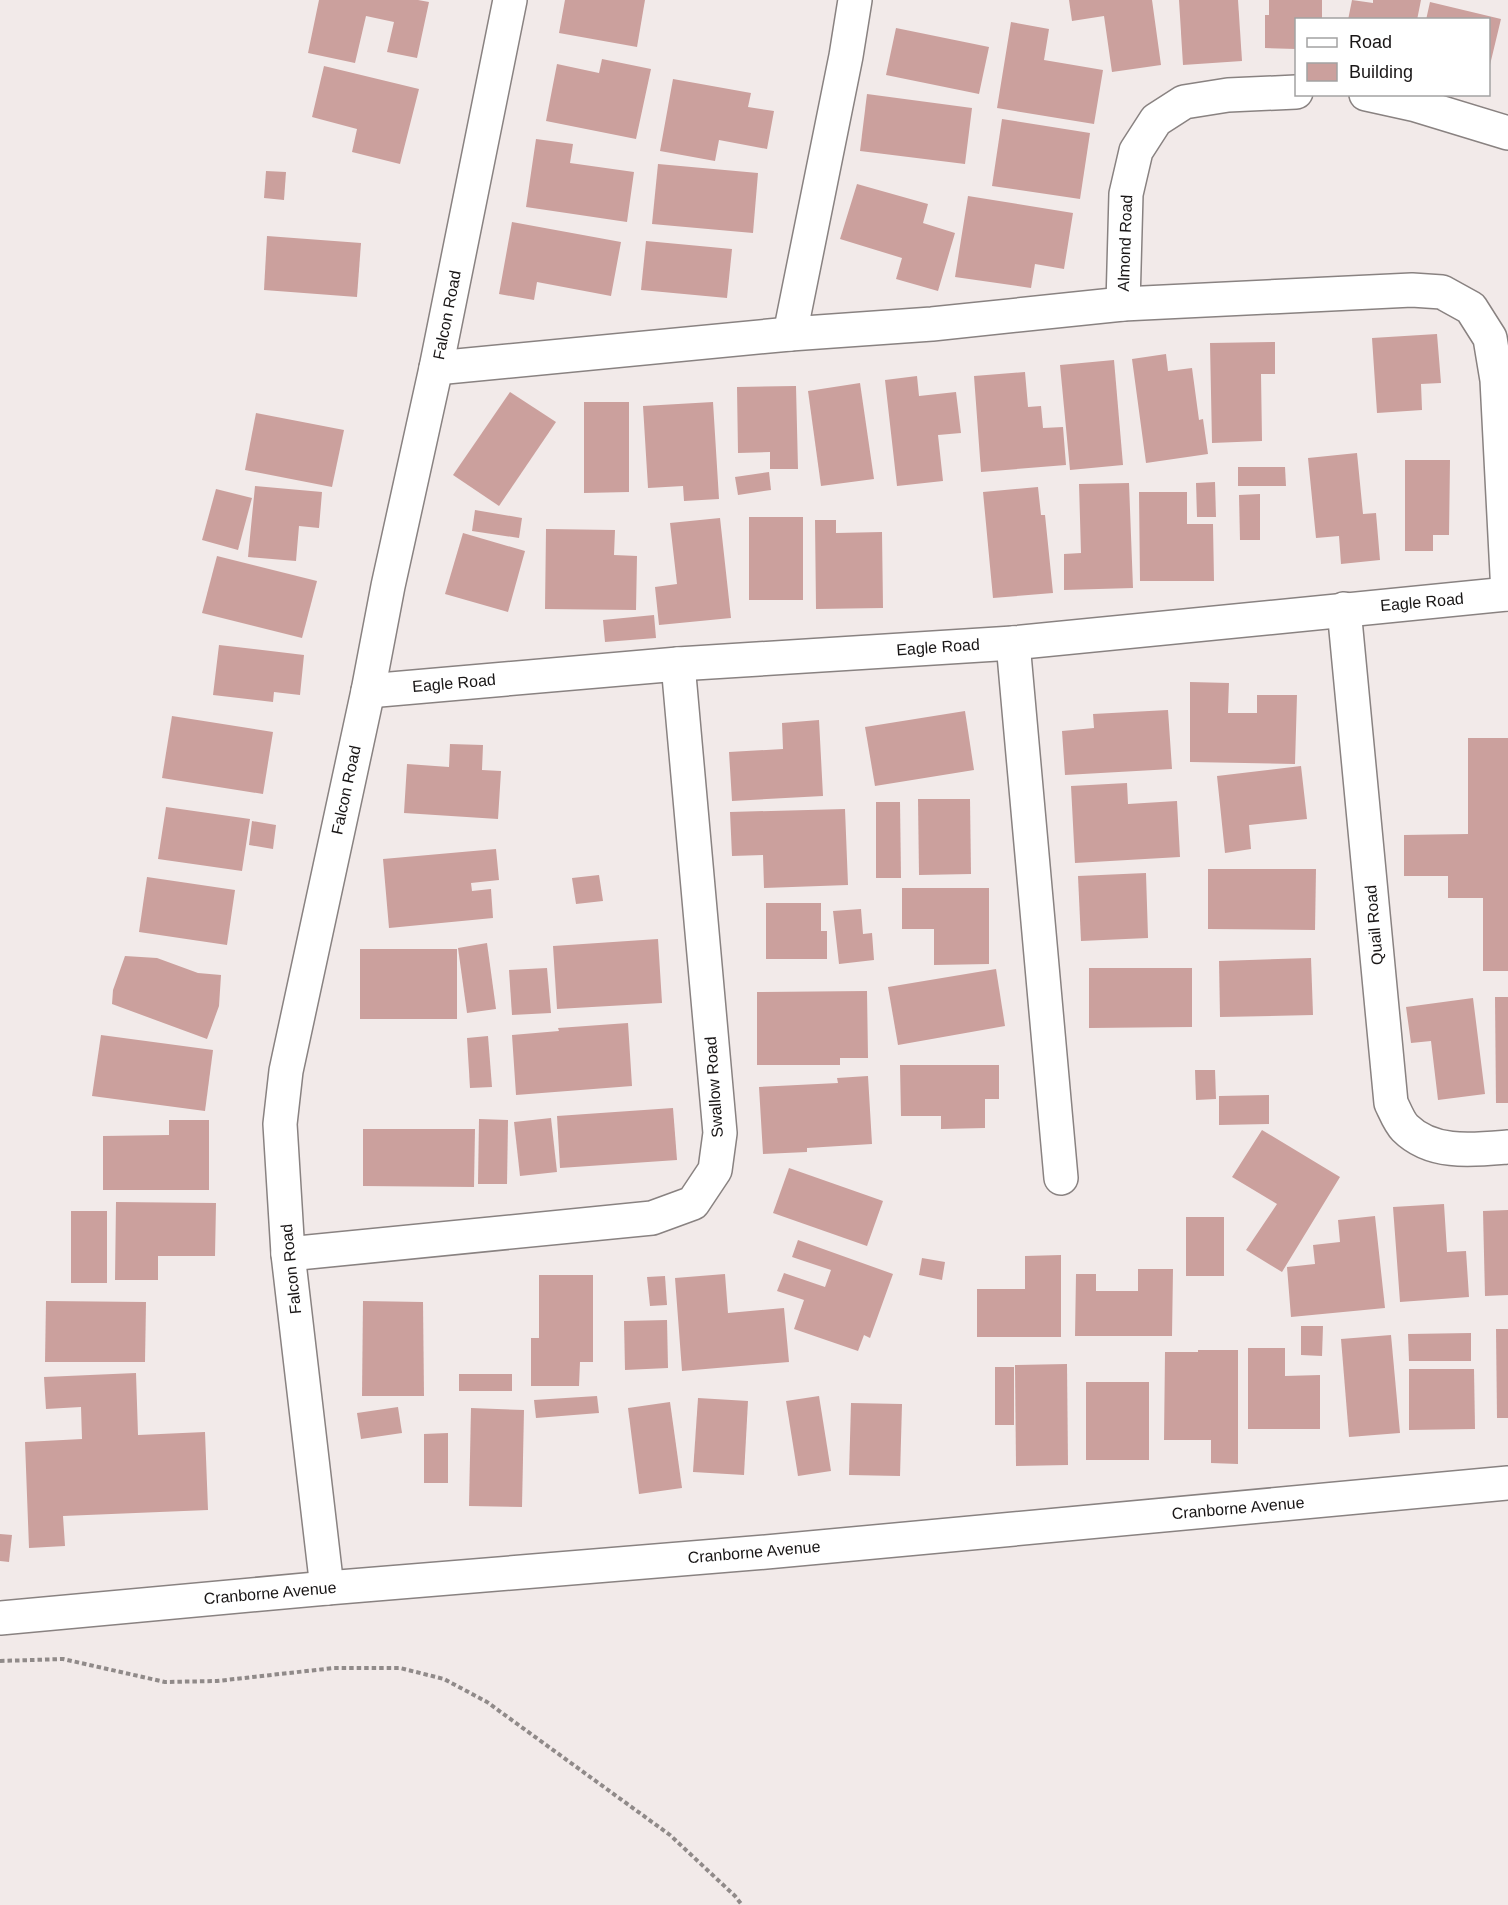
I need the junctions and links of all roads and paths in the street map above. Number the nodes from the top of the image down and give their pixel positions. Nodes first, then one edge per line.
1 (510, 0) edge
2 (855, 0) edge
3 (1295, 92) edge
4 (1375, 96) edge
5 (1508, 133) edge
6 (1122, 304) junction
7 (790, 334) junction
8 (436, 368) junction
9 (1508, 594) edge
10 (1344, 609) junction
11 (1014, 643) junction
12 (678, 664) junction
13 (368, 691) junction
14 (1508, 1147) edge
15 (1061, 1178) dead end
16 (288, 1254) junction
17 (1508, 1484) edge
18 (327, 1588) junction
19 (0, 1618) edge
20 (0, 1661) edge
21 (742, 1905) edge

1 - 8 street, Falcon Road
2 - 7 street
3 - 6 street, Almond Road
4 - 5 street
6 - 7 street
6 - 9 street
7 - 8 street
8 - 13 street, Falcon Road
9 - 10 street, Eagle Road
10 - 11 street, Eagle Road
10 - 14 street, Quail Road
11 - 12 street, Eagle Road
11 - 15 street
12 - 13 street, Eagle Road
12 - 16 street, Swallow Road
13 - 16 street, Falcon Road
16 - 18 street, Falcon Road
17 - 18 street, Cranborne Avenue
18 - 19 street, Cranborne Avenue
20 - 21 path

